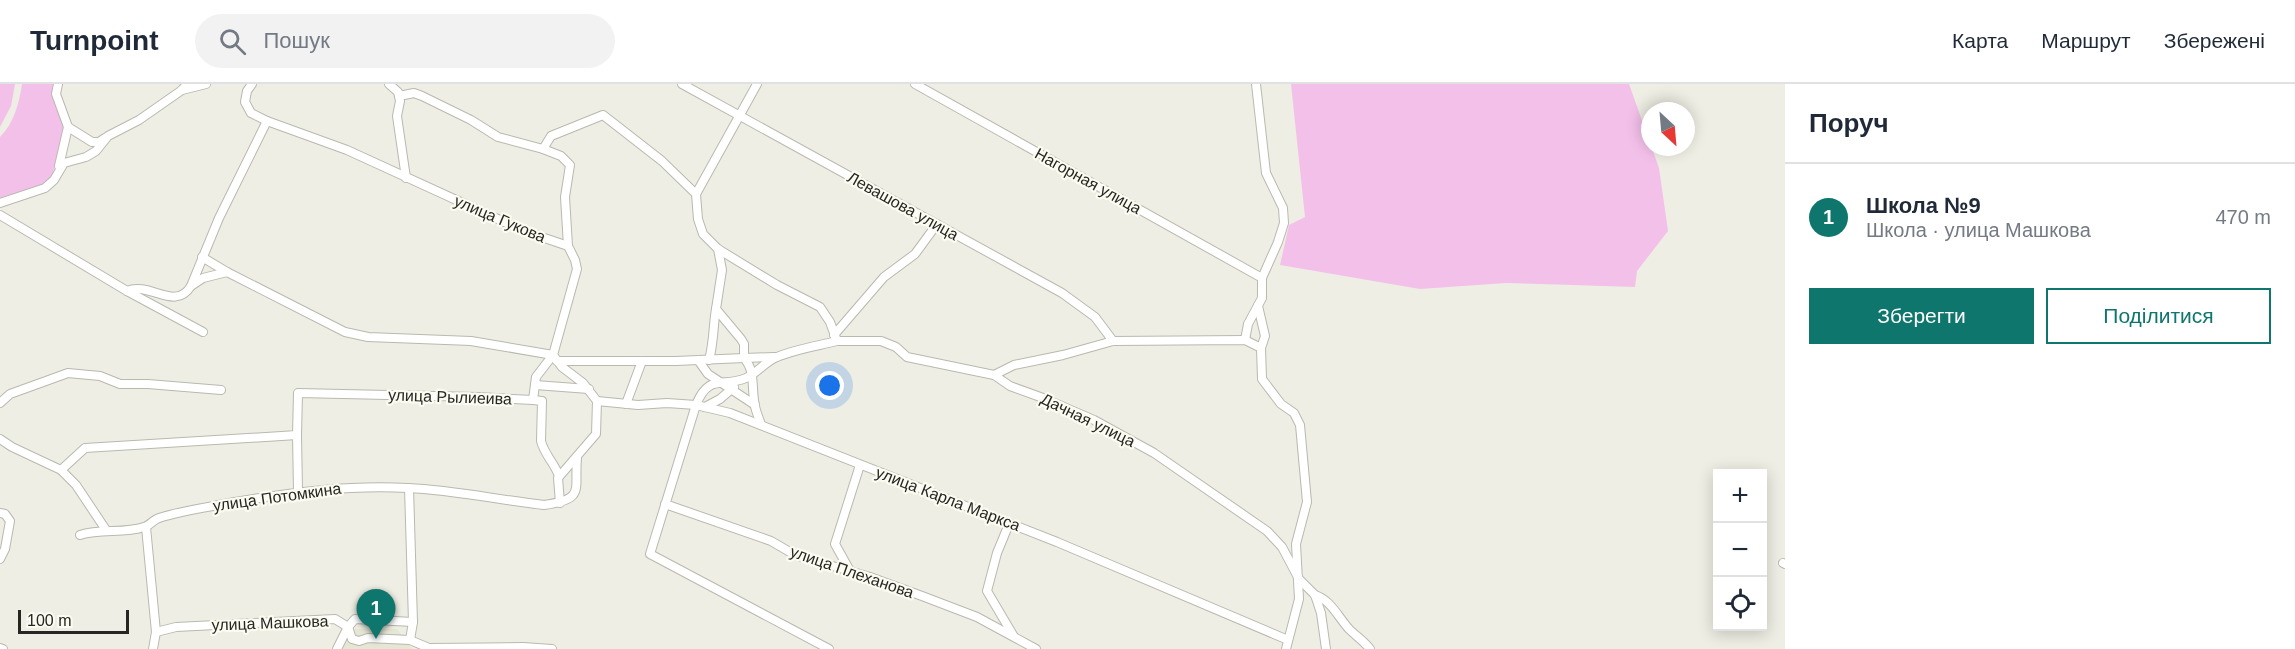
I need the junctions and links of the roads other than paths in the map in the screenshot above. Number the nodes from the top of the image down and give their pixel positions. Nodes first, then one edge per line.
1 (58, 84) edge
2 (206, 84) edge
3 (389, 84) edge
4 (681, 84) edge
5 (757, 84) edge
6 (915, 84) edge
7 (1256, 84) edge
8 (250, 85) edge
9 (184, 87) edge
10 (399, 96) junction
11 (740, 116) junction
12 (267, 121) junction
13 (68, 127) junction
14 (108, 136) junction
15 (543, 149) junction
16 (59, 168) junction
17 (406, 178) junction
18 (696, 194) junction
19 (0, 203) edge
20 (0, 215) edge
21 (937, 224) junction
22 (568, 246) junction
23 (718, 249) junction
24 (202, 257) junction
25 (227, 272) junction
26 (1262, 278) junction
27 (191, 286) junction
28 (127, 291) junction
29 (1258, 306) junction
30 (716, 309) junction
31 (203, 332) dead end
32 (836, 338) junction
33 (1245, 340) junction
34 (1113, 341) junction
35 (1261, 348) junction
36 (774, 357) junction
37 (555, 358) junction
38 (744, 358) junction
39 (711, 359) junction
40 (698, 360) junction
41 (642, 362) junction
42 (708, 374) junction
43 (753, 375) junction
44 (994, 375) junction
45 (742, 379) junction
46 (720, 381) junction
47 (535, 385) junction
48 (589, 388) junction
49 (706, 388) junction
50 (733, 389) junction
51 (221, 390) dead end
52 (532, 400) junction
53 (597, 401) junction
54 (0, 403) edge
55 (626, 404) junction
56 (755, 405) junction
57 (700, 406) junction
58 (761, 425) junction
59 (297, 435) junction
60 (0, 439) edge
61 (577, 456) junction
62 (860, 465) junction
63 (61, 470) junction
64 (560, 476) junction
65 (409, 488) junction
66 (298, 491) junction
67 (560, 503) junction
68 (665, 504) junction
69 (0, 513) edge
70 (1009, 524) junction
71 (146, 527) junction
72 (106, 530) junction
73 (80, 535) dead end
74 (0, 559) edge
75 (850, 571) junction
76 (1299, 579) junction
77 (1315, 595) junction
78 (413, 622) junction
79 (348, 627) junction
80 (156, 632) junction
81 (1014, 637) junction
82 (410, 640) junction
83 (1287, 645) edge
84 (153, 649) edge
85 (338, 649) edge
86 (552, 649) edge
87 (830, 649) edge
88 (1036, 649) edge
89 (1326, 649) edge
90 (1370, 649) edge

1 - 13 street
2 - 9 street
3 - 10 street
4 - 11 street, Левашова улица
5 - 11 street
6 - 26 street, Нагорная улица
7 - 26 street
8 - 12 street
9 - 14 street
10 - 15 street
10 - 17 street
11 - 18 street
11 - 21 street, Левашова улица
12 - 17 street, улица Гукова
12 - 24 street
13 - 14 street
13 - 16 street
14 - 16 street
15 - 18 street
15 - 22 street
16 - 19 street
17 - 22 street, улица Гукова
18 - 23 street
20 - 28 street
21 - 32 street
21 - 34 street, Левашова улица
22 - 37 street, улица Гукова
23 - 30 street
23 - 32 street
24 - 25 street
24 - 27 street
25 - 27 street
25 - 37 street
26 - 29 street
27 - 28 street
28 - 31 street
29 - 33 street
29 - 35 street
30 - 38 street
30 - 39 street
32 - 36 street, Дачная улица
32 - 44 street, Дачная улица
33 - 34 street
33 - 35 street
34 - 44 street
35 - 76 street
36 - 38 street
36 - 43 street, Дачная улица
37 - 41 street
37 - 47 street, улица Рылиеива
37 - 48 street
38 - 39 street
38 - 43 street
39 - 40 street
39 - 42 street
40 - 41 street
40 - 42 street
41 - 55 street
42 - 46 street
42 - 49 street
43 - 45 street, Дачная улица
43 - 56 street
44 - 76 street, Дачная улица
45 - 46 street, Дачная улица
45 - 50 street
46 - 49 street, Дачная улица
46 - 50 street
47 - 48 street
47 - 52 street, улица Рылиеива
48 - 53 street
49 - 57 street
50 - 56 street
50 - 57 street
51 - 54 street
52 - 59 street, улица Рылиеива
52 - 64 street
53 - 55 street, улица Карла Маркса
53 - 61 street
55 - 57 street, улица Карла Маркса
56 - 58 street
57 - 58 street, улица Карла Маркса
57 - 68 street
58 - 62 street, улица Карла Маркса
59 - 63 street
59 - 66 street
60 - 63 street
61 - 64 street
61 - 67 street
62 - 70 street, улица Карла Маркса
62 - 75 street
63 - 72 street
64 - 67 street
65 - 66 street, улица Потомкина
65 - 67 street, улица Потомкина
65 - 78 street
66 - 71 street, улица Потомкина
68 - 75 street, улица Плеханова
68 - 87 street
69 - 74 street
70 - 81 street
70 - 83 street, улица Карла Маркса
71 - 72 street, улица Потомкина
71 - 80 street
72 - 73 street, улица Потомкина
75 - 81 street, улица Плеханова
76 - 77 street, Дачная улица
76 - 83 street
77 - 89 street
77 - 90 street, Дачная улица
78 - 79 street
78 - 82 street
79 - 80 street, улица Машкова
79 - 82 street, улица Машкова
79 - 85 street
80 - 84 street
81 - 88 street, улица Плеханова
82 - 86 street, улица Машкова

